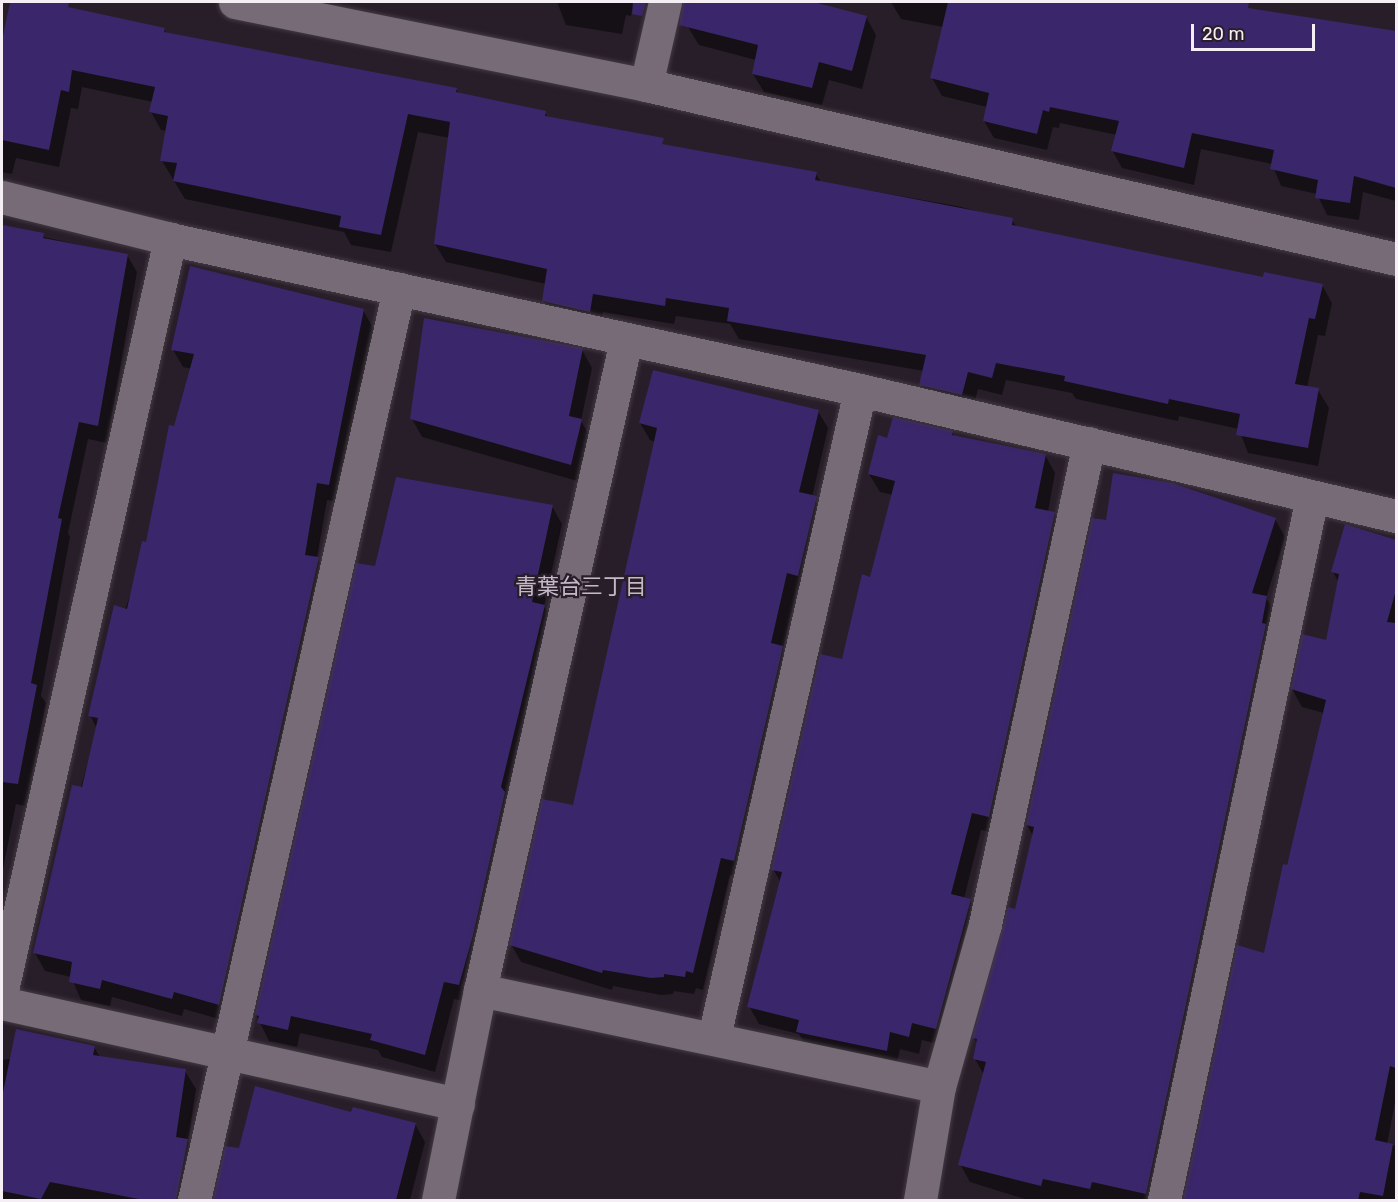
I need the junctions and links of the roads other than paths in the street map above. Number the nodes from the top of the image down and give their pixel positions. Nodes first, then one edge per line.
1 (235, 2) edge
2 (665, 2) edge
3 (646, 85) junction
4 (2, 197) edge
5 (170, 239) junction
6 (1396, 259) edge
7 (399, 289) junction
8 (626, 340) junction
9 (861, 390) junction
10 (1089, 443) junction
11 (1312, 497) junction
12 (1396, 516) edge
13 (2, 990) edge
14 (480, 990) junction
15 (2, 1003) edge
16 (714, 1037) junction
17 (229, 1051) junction
18 (939, 1087) junction
19 (458, 1104) junction
20 (194, 1200) edge
21 (438, 1200) edge
22 (920, 1200) edge
23 (1164, 1200) edge

1 - 3 street
2 - 3 street
3 - 6 street
4 - 5 street
5 - 7 street
5 - 13 street
7 - 8 street
7 - 17 street
8 - 9 street
8 - 14 street
9 - 10 street
9 - 16 street
10 - 11 street
10 - 18 street
11 - 12 street
11 - 23 street
14 - 16 street
14 - 19 street
15 - 17 street
16 - 18 street
17 - 19 street
17 - 20 street
18 - 22 street
19 - 21 street

